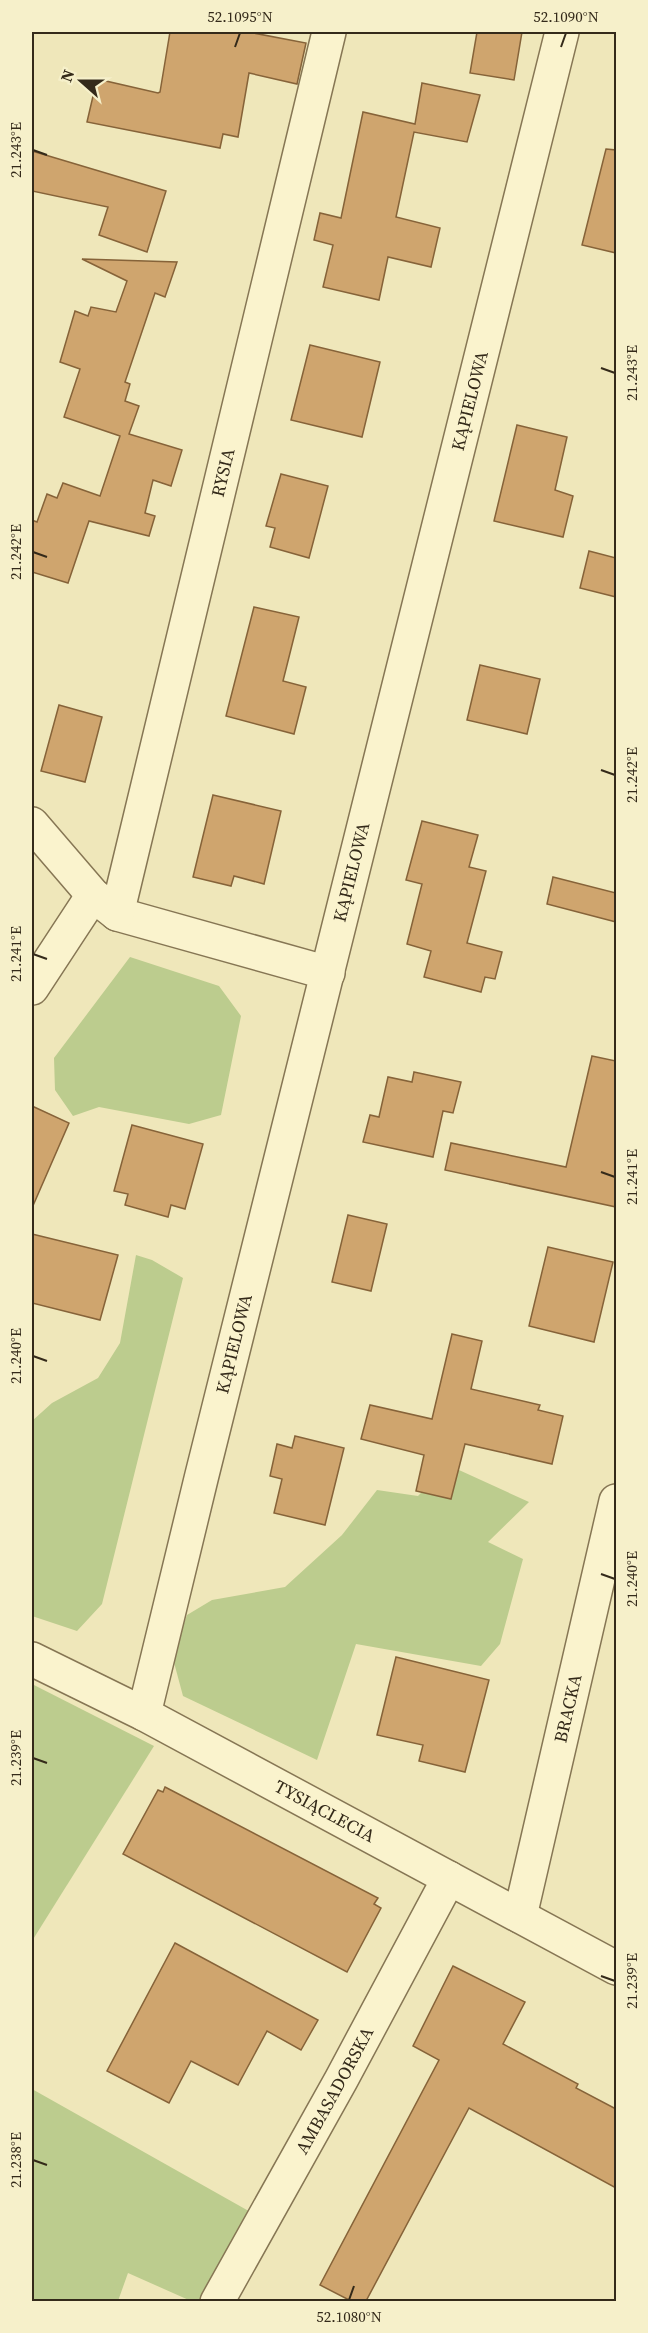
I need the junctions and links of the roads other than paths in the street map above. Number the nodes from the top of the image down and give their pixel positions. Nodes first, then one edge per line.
1 (329, 32) edge
2 (562, 32) edge
3 (32, 824) edge
4 (105, 905) junction
5 (328, 973) junction
6 (32, 988) edge
7 (616, 1501) edge
8 (32, 1659) edge
9 (144, 1714) junction
10 (449, 1878) junction
11 (520, 1916) junction
12 (616, 1968) edge
13 (217, 2301) edge

1 - 4 street, RYSIA
2 - 5 street, KĄPIELOWA
3 - 4 street
4 - 5 street
4 - 6 street, RYSIA
5 - 9 street, KĄPIELOWA
7 - 11 street, BRACKA
8 - 9 street, TYSIĄCLECIA
9 - 10 street, TYSIĄCLECIA
10 - 11 street, TYSIĄCLECIA
10 - 13 street, AMBASADORSKA
11 - 12 street, TYSIĄCLECIA

